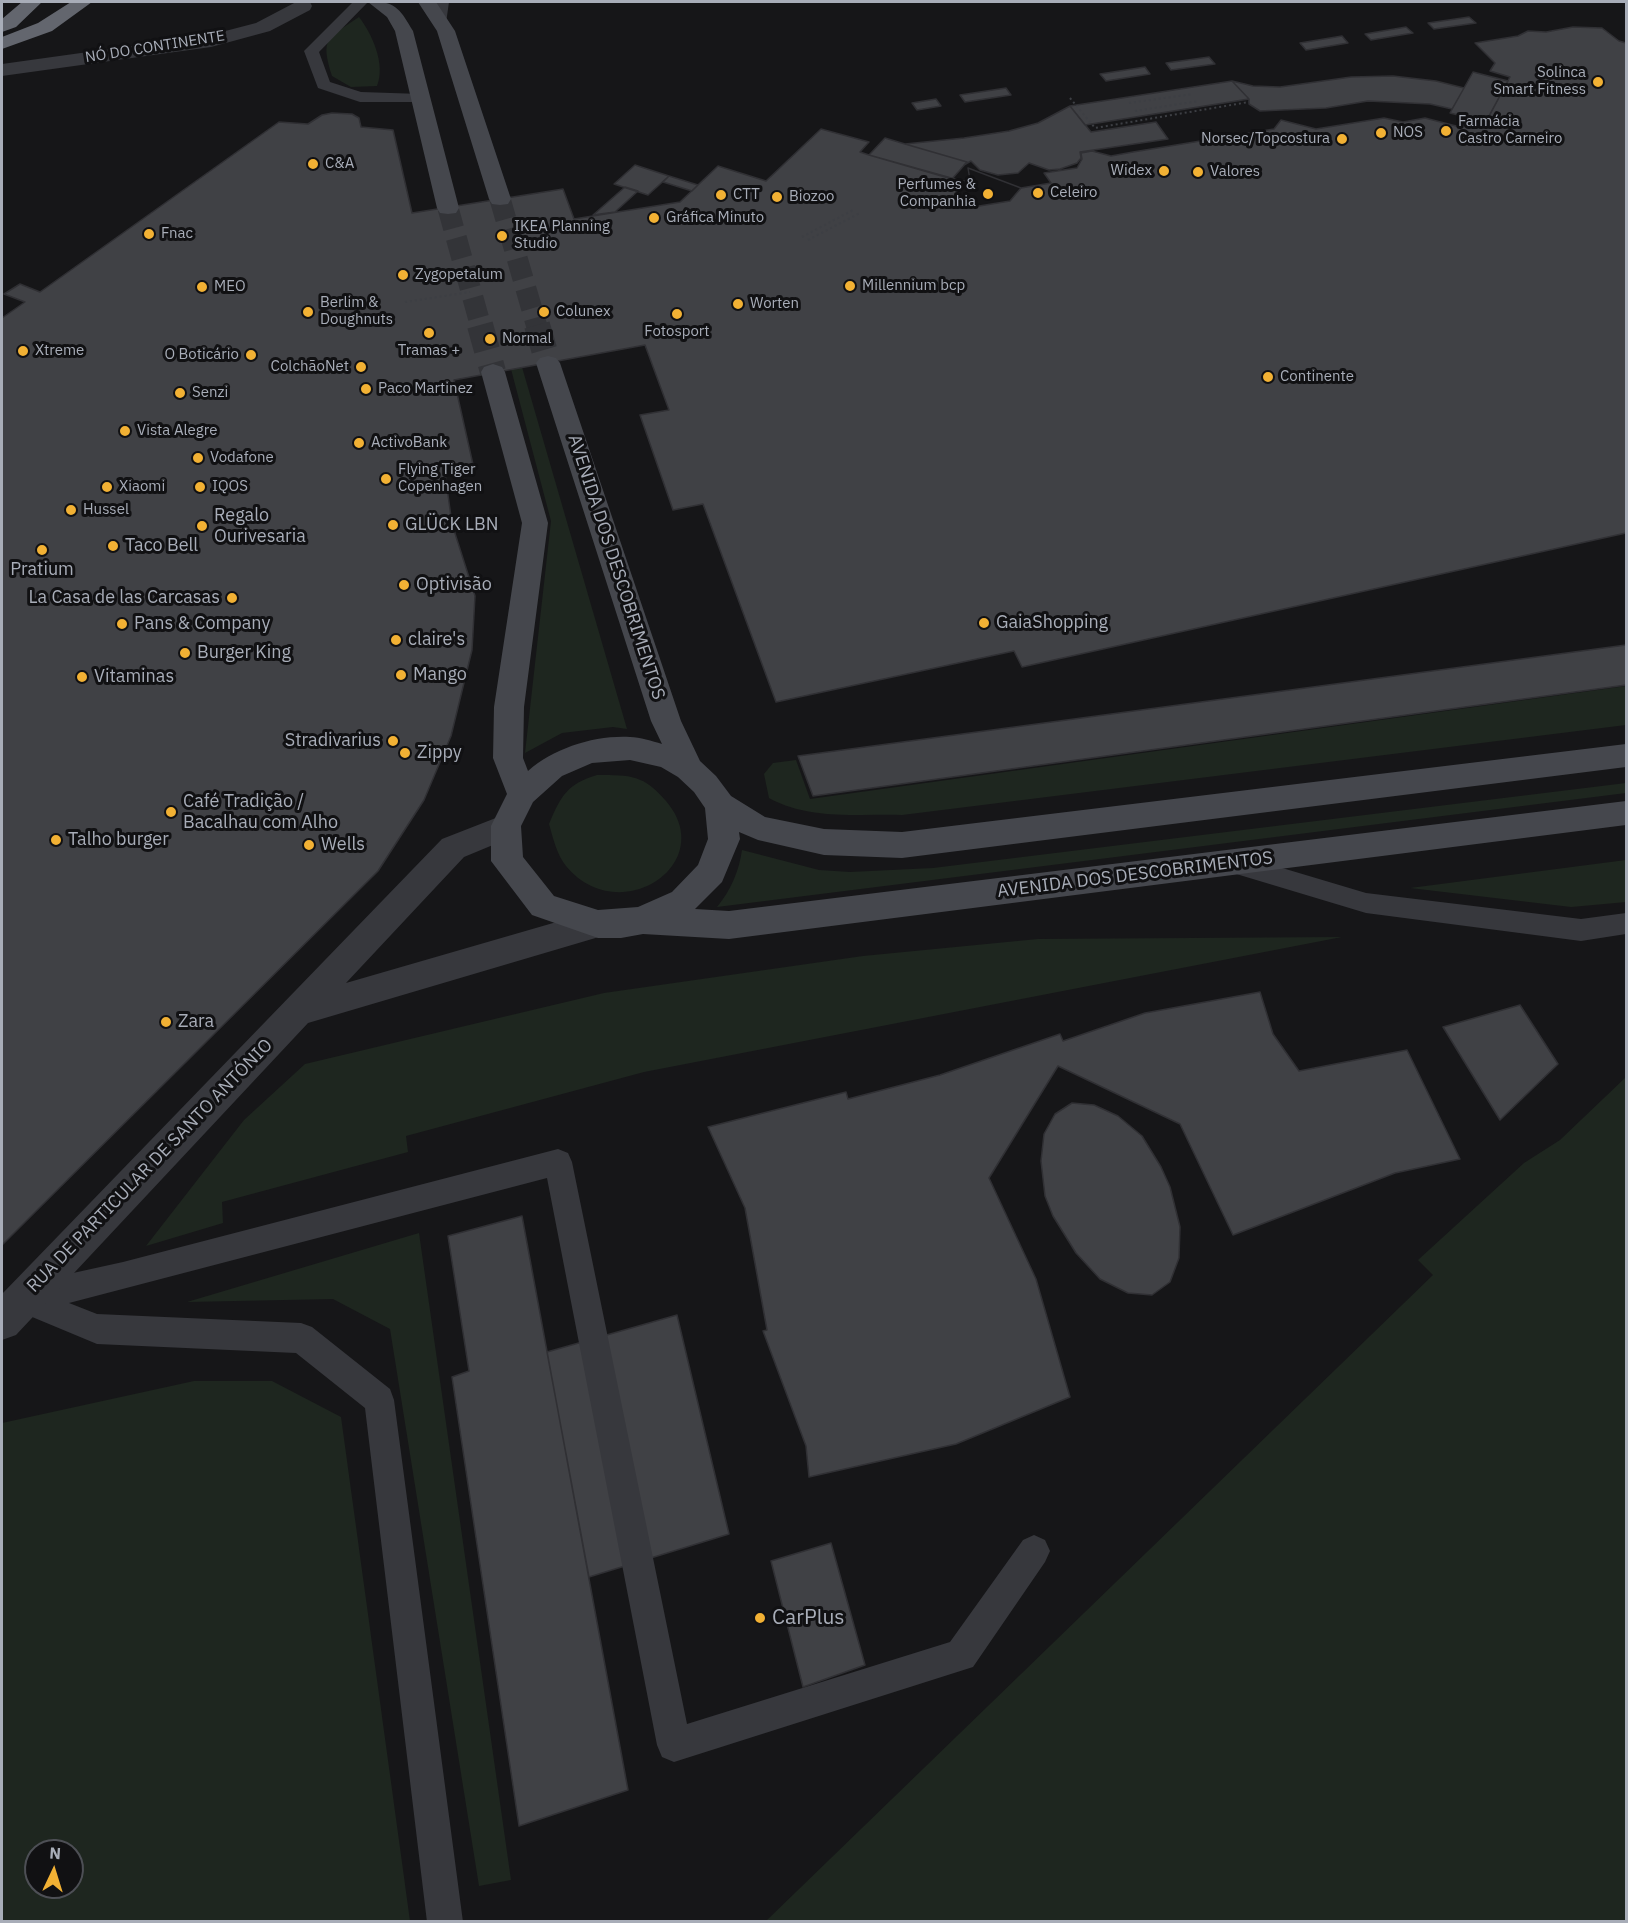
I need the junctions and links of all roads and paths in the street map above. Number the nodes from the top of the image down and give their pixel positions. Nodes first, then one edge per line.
1 (33, 2) edge
2 (82, 2) edge
3 (361, 2) edge
4 (378, 2) edge
5 (427, 2) edge
6 (303, 6) dead end
7 (441, 11) edge
8 (2, 26) edge
9 (2, 43) edge
10 (2, 70) edge
11 (1192, 94) dead end
12 (1070, 98) dead end
13 (421, 99) junction
14 (1199, 101) dead end
15 (1249, 102) dead end
16 (1129, 103) dead end
17 (1135, 111) dead end
18 (500, 199) tunnel mouth
19 (448, 208) tunnel mouth
20 (855, 209) dead end
21 (860, 213) dead end
22 (802, 237) dead end
23 (808, 240) dead end
24 (470, 292) dead end
25 (405, 302) dead end
26 (548, 363) tunnel mouth
27 (493, 372) tunnel mouth
28 (1626, 755) edge
29 (689, 769) junction
30 (522, 794) junction
31 (720, 805) junction
32 (1626, 813) edge
33 (506, 826) junction
34 (1232, 863) junction
35 (643, 920) junction
36 (598, 924) junction
37 (1626, 924) edge
38 (298, 1012) junction
39 (12, 1310) edge
40 (1034, 1551) dead end
41 (445, 1922) edge

1 - 8 highway
2 - 9 highway
3 - 13 lane
4 - 13 main road
5 - 7 main road
6 - 10 street, NÓ DO CONTINENTE
7 - 18 main road
11 - 16 path
12 - 15 path
13 - 19 main road
14 - 17 path
20 - 22 path
21 - 23 path
24 - 25 path
26 - 29 main road, AVENIDA DOS DESCOBRIMENTOS
27 - 30 main road
28 - 31 main road
29 - 30 main road
29 - 31 main road
30 - 33 main road
31 - 35 main road
32 - 34 main road, AVENIDA DOS DESCOBRIMENTOS
33 - 36 main road
33 - 38 street, RUA DE PARTICULAR DE SANTO ANTÓNIO
34 - 35 main road, AVENIDA DOS DESCOBRIMENTOS
34 - 37 lane
35 - 36 main road
36 - 38 street, RUA DE PARTICULAR DE SANTO ANTÓNIO
38 - 39 street, RUA DE PARTICULAR DE SANTO ANTÓNIO
39 - 40 lane
39 - 41 lane

